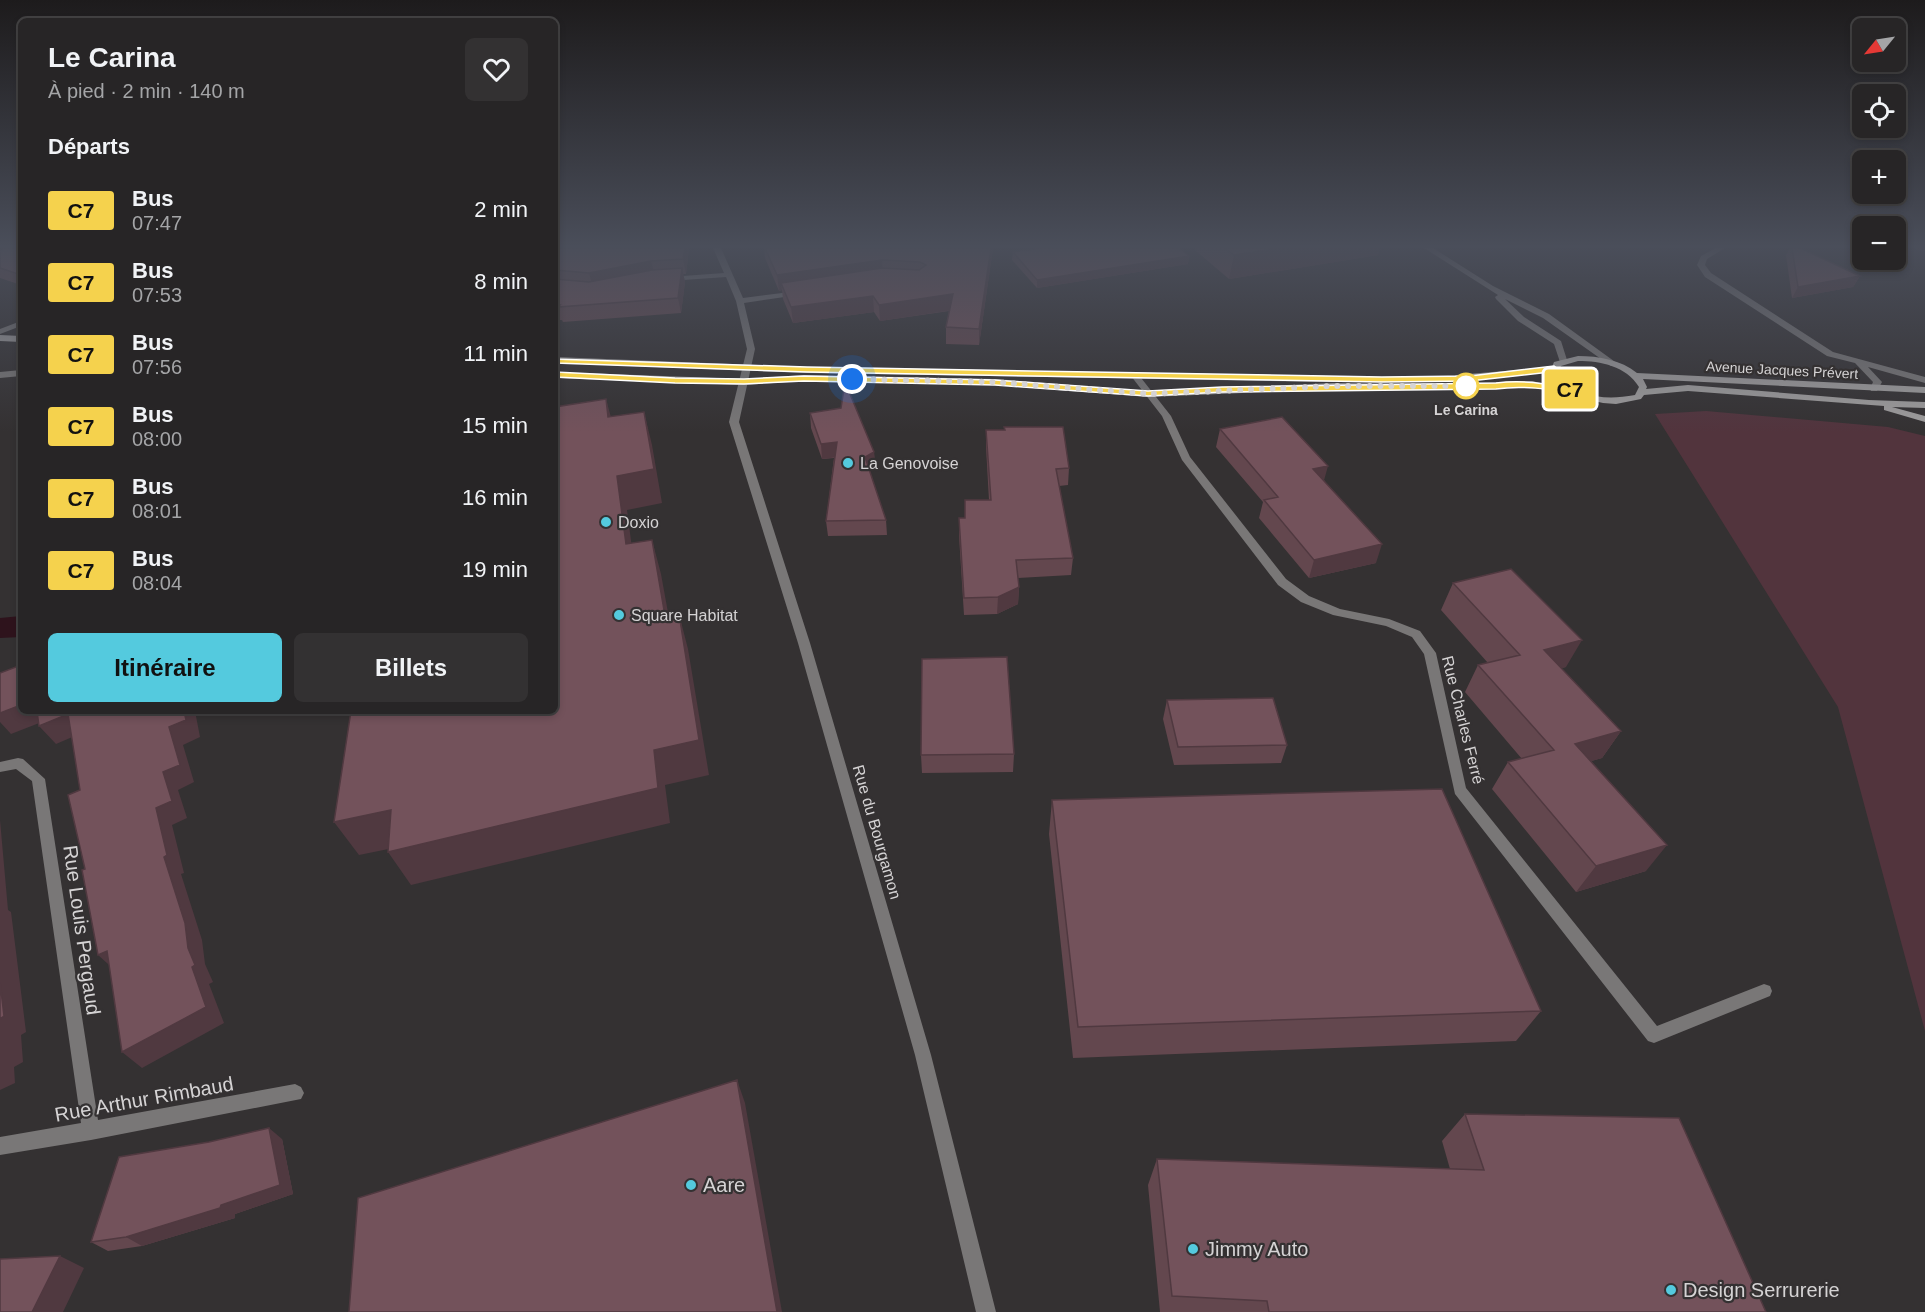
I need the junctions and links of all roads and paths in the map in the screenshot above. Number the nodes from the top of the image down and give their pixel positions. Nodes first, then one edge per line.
1 (742, 309) edge
2 (1511, 309) edge
3 (1532, 309) edge
4 (1759, 309) edge
5 (18, 324) edge
6 (0, 332) edge
7 (0, 338) edge
8 (18, 339) edge
9 (558, 360) edge
10 (1563, 360) junction
11 (1857, 361) junction
12 (1614, 364) junction
13 (747, 366) junction
14 (1554, 369) junction
15 (18, 373) edge
16 (0, 375) edge
17 (558, 375) edge
18 (1135, 376) junction
19 (1637, 376) junction
20 (1925, 380) edge
21 (744, 382) junction
22 (1874, 389) junction
23 (1925, 390) edge
24 (1575, 392) junction
25 (1643, 392) junction
26 (1148, 394) junction
27 (1869, 403) junction
28 (1925, 405) edge
29 (1925, 419) edge
30 (0, 767) edge
31 (1764, 992) dead end
32 (295, 1093) dead end
33 (91, 1131) junction
34 (0, 1146) edge
35 (986, 1312) edge

1 - 13 street, Rue du Bourgamon
2 - 10 street
3 - 12 street
4 - 11 street
5 - 6 street
7 - 8 main road
9 - 13 main road
10 - 12 main road
10 - 14 main road
11 - 20 street
11 - 22 street
12 - 19 main road
13 - 18 main road
13 - 21 street, Rue du Bourgamon
14 - 18 main road
14 - 24 main road
15 - 16 street
17 - 21 main road
18 - 26 street, Rue Charles Ferré
19 - 22 main road, Avenue Jacques Prévert
19 - 25 main road
21 - 26 main road
21 - 35 street, Rue du Bourgamon
22 - 23 main road, Avenue Jacques Prévert
24 - 25 main road, Avenue Jacques Prévert
24 - 26 main road
25 - 27 main road, Avenue Jacques Prévert
26 - 31 street, Rue Charles Ferré
27 - 28 main road, Avenue Jacques Prévert
27 - 29 main road
30 - 33 street, Rue Louis Pergaud
32 - 33 street, Rue Arthur Rimbaud
33 - 34 street, Rue Arthur Rimbaud

